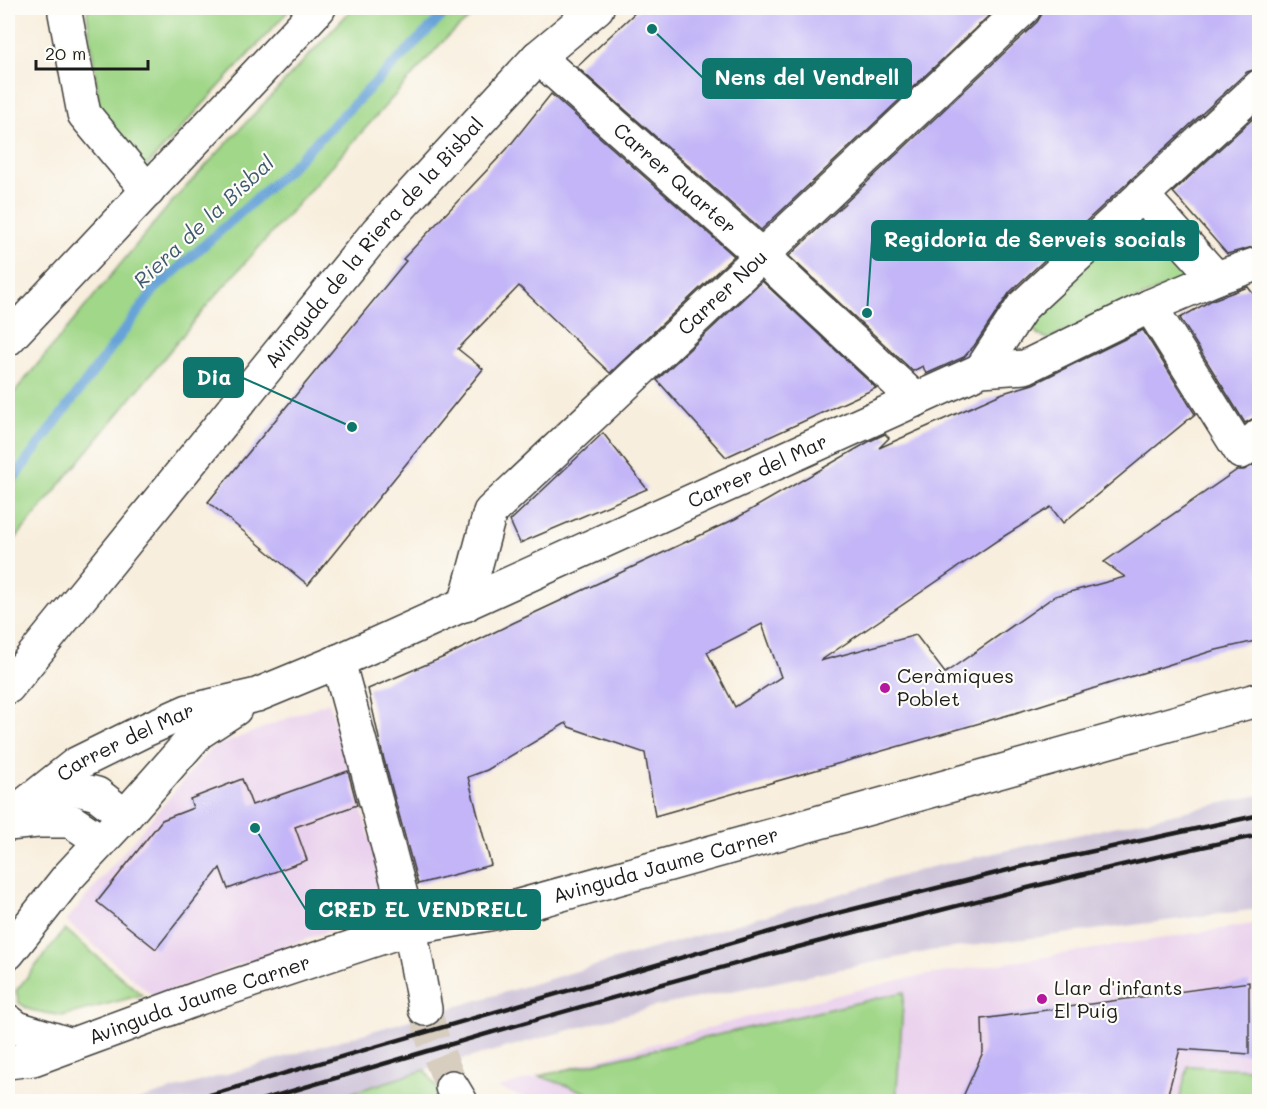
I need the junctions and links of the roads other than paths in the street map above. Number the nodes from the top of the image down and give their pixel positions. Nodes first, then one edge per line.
1 (67, 8) edge
2 (319, 8) edge
3 (597, 8) edge
4 (1023, 8) edge
5 (538, 57) junction
6 (1260, 86) edge
7 (148, 191) junction
8 (1142, 195) junction
9 (762, 256) junction
10 (1260, 263) edge
11 (1216, 278) junction
12 (1150, 306) junction
13 (8, 339) edge
14 (981, 370) junction
15 (916, 400) junction
16 (1260, 435) edge
17 (465, 605) junction
18 (338, 661) junction
19 (8, 687) edge
20 (257, 695) junction
21 (1260, 699) edge
22 (125, 816) junction
23 (8, 818) edge
24 (8, 824) edge
25 (101, 841) junction
26 (410, 928) junction
27 (8, 953) edge
28 (425, 1009) tunnel mouth
29 (8, 1021) edge
30 (72, 1045) junction
31 (8, 1062) edge

1 - 7 street
2 - 7 street
3 - 5 street, Avinguda de la Riera de la Bisbal
4 - 9 street, Carrer Nou
5 - 9 street, Carrer Quarter
5 - 19 street, Avinguda de la Riera de la Bisbal
6 - 8 street
7 - 13 street
8 - 11 street
8 - 14 street
9 - 15 street, Carrer Quarter
9 - 17 street, Carrer Nou
10 - 11 street, Carrer del Mar
11 - 12 street, Carrer del Mar
12 - 14 street, Carrer del Mar
12 - 16 street
14 - 15 street, Carrer del Mar
15 - 17 street, Carrer del Mar
17 - 18 street, Carrer del Mar
18 - 20 street, Carrer del Mar
18 - 26 street
20 - 22 street, Carrer del Mar
20 - 23 street, Carrer del Mar
21 - 26 street, Avinguda Jaume Carner
22 - 23 street, Carrer del Mar
22 - 25 street, Carrer del Mar
24 - 25 street
25 - 27 street, Carrer del Mar
26 - 28 street
26 - 30 street, Avinguda Jaume Carner
29 - 30 street
30 - 31 street, Avinguda Jaume Carner

